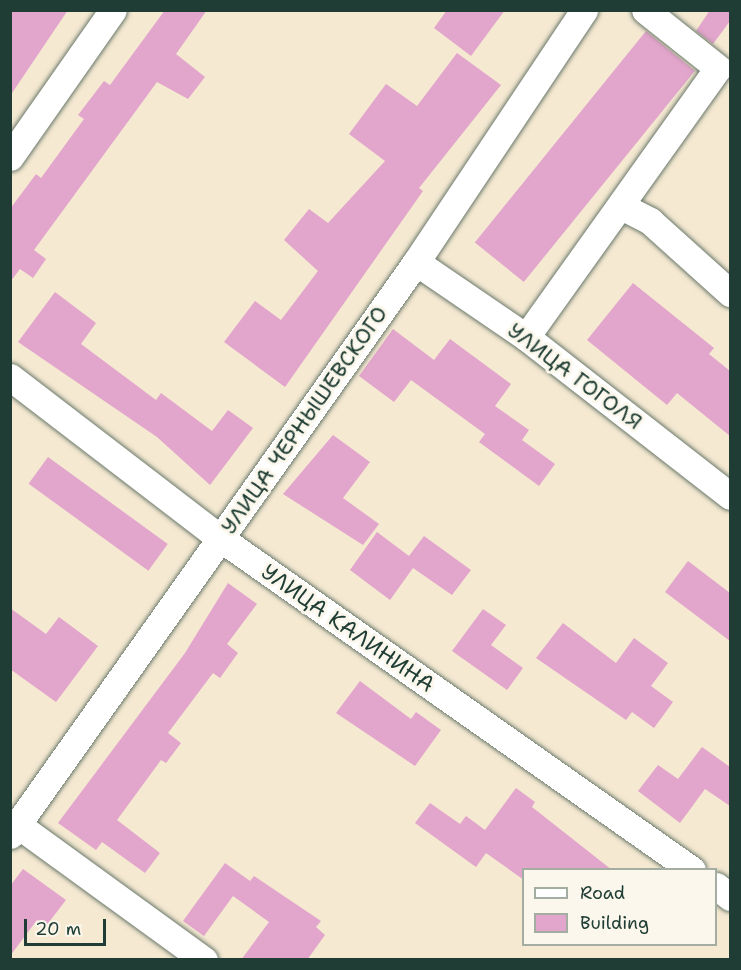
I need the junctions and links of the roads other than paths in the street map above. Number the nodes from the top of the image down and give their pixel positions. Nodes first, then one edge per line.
1 (113, 10) edge
2 (584, 10) edge
3 (645, 10) edge
4 (724, 72) edge
5 (10, 158) edge
6 (621, 206) junction
7 (416, 262) junction
8 (730, 293) edge
9 (526, 337) junction
10 (10, 377) edge
11 (730, 496) edge
12 (219, 538) junction
13 (14, 830) edge
14 (689, 868) edge
15 (717, 887) edge
16 (730, 897) edge
17 (204, 960) edge

1 - 5 street
2 - 7 street, УЛИЦА ЧЕРНЫШЕВСКОГО
3 - 4 street
4 - 6 street
6 - 8 street
6 - 9 street
7 - 9 street, УЛИЦА ГОГОЛЯ
7 - 12 street, УЛИЦА ЧЕРНЫШЕВСКОГО
9 - 11 street, УЛИЦА ГОГОЛЯ
10 - 12 street, УЛИЦА КАЛИНИНА
12 - 13 street, УЛИЦА ЧЕРНЫШЕВСКОГО
12 - 14 street, УЛИЦА КАЛИНИНА
13 - 17 street, УЛИЦА ЧЕРНЫШЕВСКОГО
15 - 16 street

